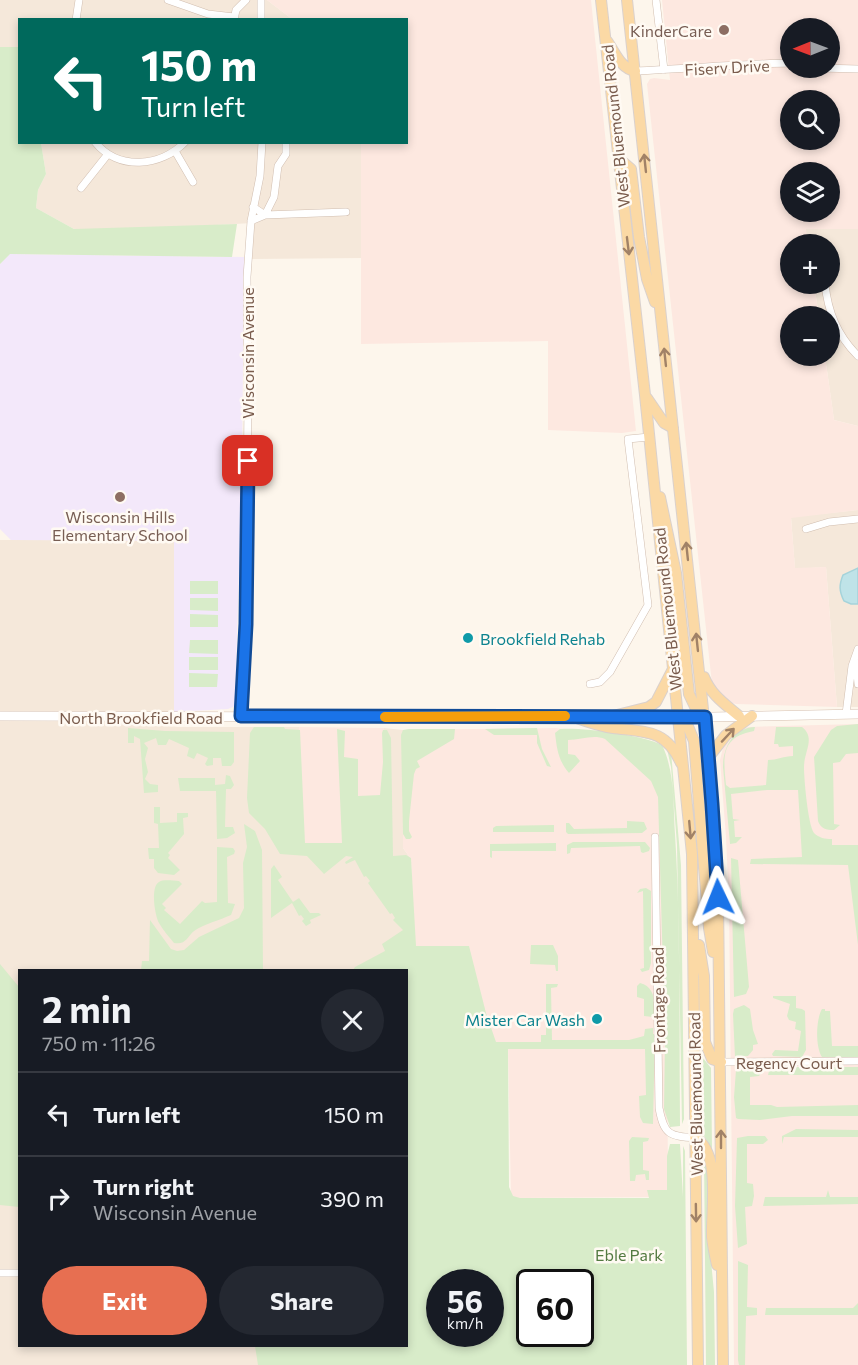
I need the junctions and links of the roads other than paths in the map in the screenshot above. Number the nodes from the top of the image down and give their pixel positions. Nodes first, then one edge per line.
1 (79, 0) edge
2 (168, 0) edge
3 (246, 0) edge
4 (261, 0) edge
5 (601, 0) edge
6 (627, 0) edge
7 (656, 0) edge
8 (182, 2) edge
9 (207, 17) edge
10 (76, 18) edge
11 (234, 18) edge
12 (261, 18) edge
13 (605, 38) junction
14 (780, 63) edge
15 (840, 69) edge
16 (858, 69) edge
17 (664, 70) junction
18 (635, 71) junction
19 (97, 144) edge
20 (182, 144) edge
21 (262, 144) edge
22 (286, 144) edge
23 (175, 151) junction
24 (108, 154) junction
25 (619, 162) junction
26 (193, 182) dead end
27 (81, 188) dead end
28 (253, 207) junction
29 (346, 212) dead end
30 (265, 215) junction
31 (251, 220) junction
32 (826, 294) edge
33 (661, 323) junction
34 (858, 356) edge
35 (645, 395) junction
36 (673, 428) junction
37 (649, 437) junction
38 (652, 471) junction
39 (858, 519) edge
40 (806, 529) dead end
41 (857, 651) edge
42 (699, 665) junction
43 (674, 669) junction
44 (590, 684) dead end
45 (858, 684) edge
46 (846, 714) junction
47 (858, 714) edge
48 (0, 716) edge
49 (241, 716) junction
50 (571, 716) junction
51 (739, 716) junction
52 (752, 716) junction
53 (609, 717) junction
54 (679, 717) junction
55 (705, 717) junction
56 (708, 758) junction
57 (684, 771) junction
58 (655, 837) dead end
59 (694, 915) junction
60 (719, 981) junction
61 (858, 1061) edge
62 (721, 1062) junction
63 (696, 1138) junction
64 (0, 1274) edge
65 (18, 1274) edge
66 (722, 1292) junction
67 (698, 1365) edge
68 (723, 1365) edge

1 - 10 street
2 - 8 street
3 - 11 street
4 - 12 street
5 - 13 main road, West Bluemound Road
6 - 18 main road, West Bluemound Road
7 - 17 street
8 - 9 street
9 - 11 street
13 - 18 main road
13 - 25 main road, West Bluemound Road
14 - 17 street, Fiserv Drive
15 - 16 street
17 - 18 street, Fiserv Drive
33 -> 18 main road, West Bluemound Road
19 - 24 street
20 - 23 street
21 - 28 street, Wisconsin Avenue
22 - 30 street
23 - 24 street
23 - 26 street
24 - 27 street
25 - 33 main road
25 -> 35 main road, West Bluemound Road
28 - 30 street
28 - 31 street, Wisconsin Avenue
29 - 30 street
30 - 31 street
31 - 49 street, Wisconsin Avenue
32 - 34 street
36 -> 33 main road, West Bluemound Road
35 - 36 main road
35 - 37 main road, West Bluemound Road
42 -> 36 main road, West Bluemound Road
37 - 38 main road, West Bluemound Road
37 - 44 street
38 - 43 main road, West Bluemound Road
38 - 55 main road
39 - 40 street
41 - 45 street
41 - 46 street
42 - 51 main road
42 - 55 main road, West Bluemound Road
43 - 53 main road
43 - 54 main road, West Bluemound Road
46 - 47 street, North Brookfield Road
46 - 52 street, North Brookfield Road
48 - 49 street, North Brookfield Road
49 - 50 street, North Brookfield Road
50 - 53 street, North Brookfield Road
50 - 57 main road
51 - 52 street, North Brookfield Road
51 - 55 street, North Brookfield Road
56 -> 52 main road
53 - 54 street, North Brookfield Road
54 - 55 street, North Brookfield Road
54 - 57 main road, West Bluemound Road
54 - 60 main road
55 - 56 main road, West Bluemound Road
56 - 60 main road, West Bluemound Road
57 -> 59 main road, West Bluemound Road
58 - 63 street, Frontage Road
59 - 62 main road
59 - 63 main road, West Bluemound Road
60 - 62 main road, West Bluemound Road
61 - 62 street, Regency Court
66 -> 62 main road, West Bluemound Road
63 - 66 main road
63 -> 67 main road, West Bluemound Road
64 - 65 street
66 - 68 main road, West Bluemound Road

